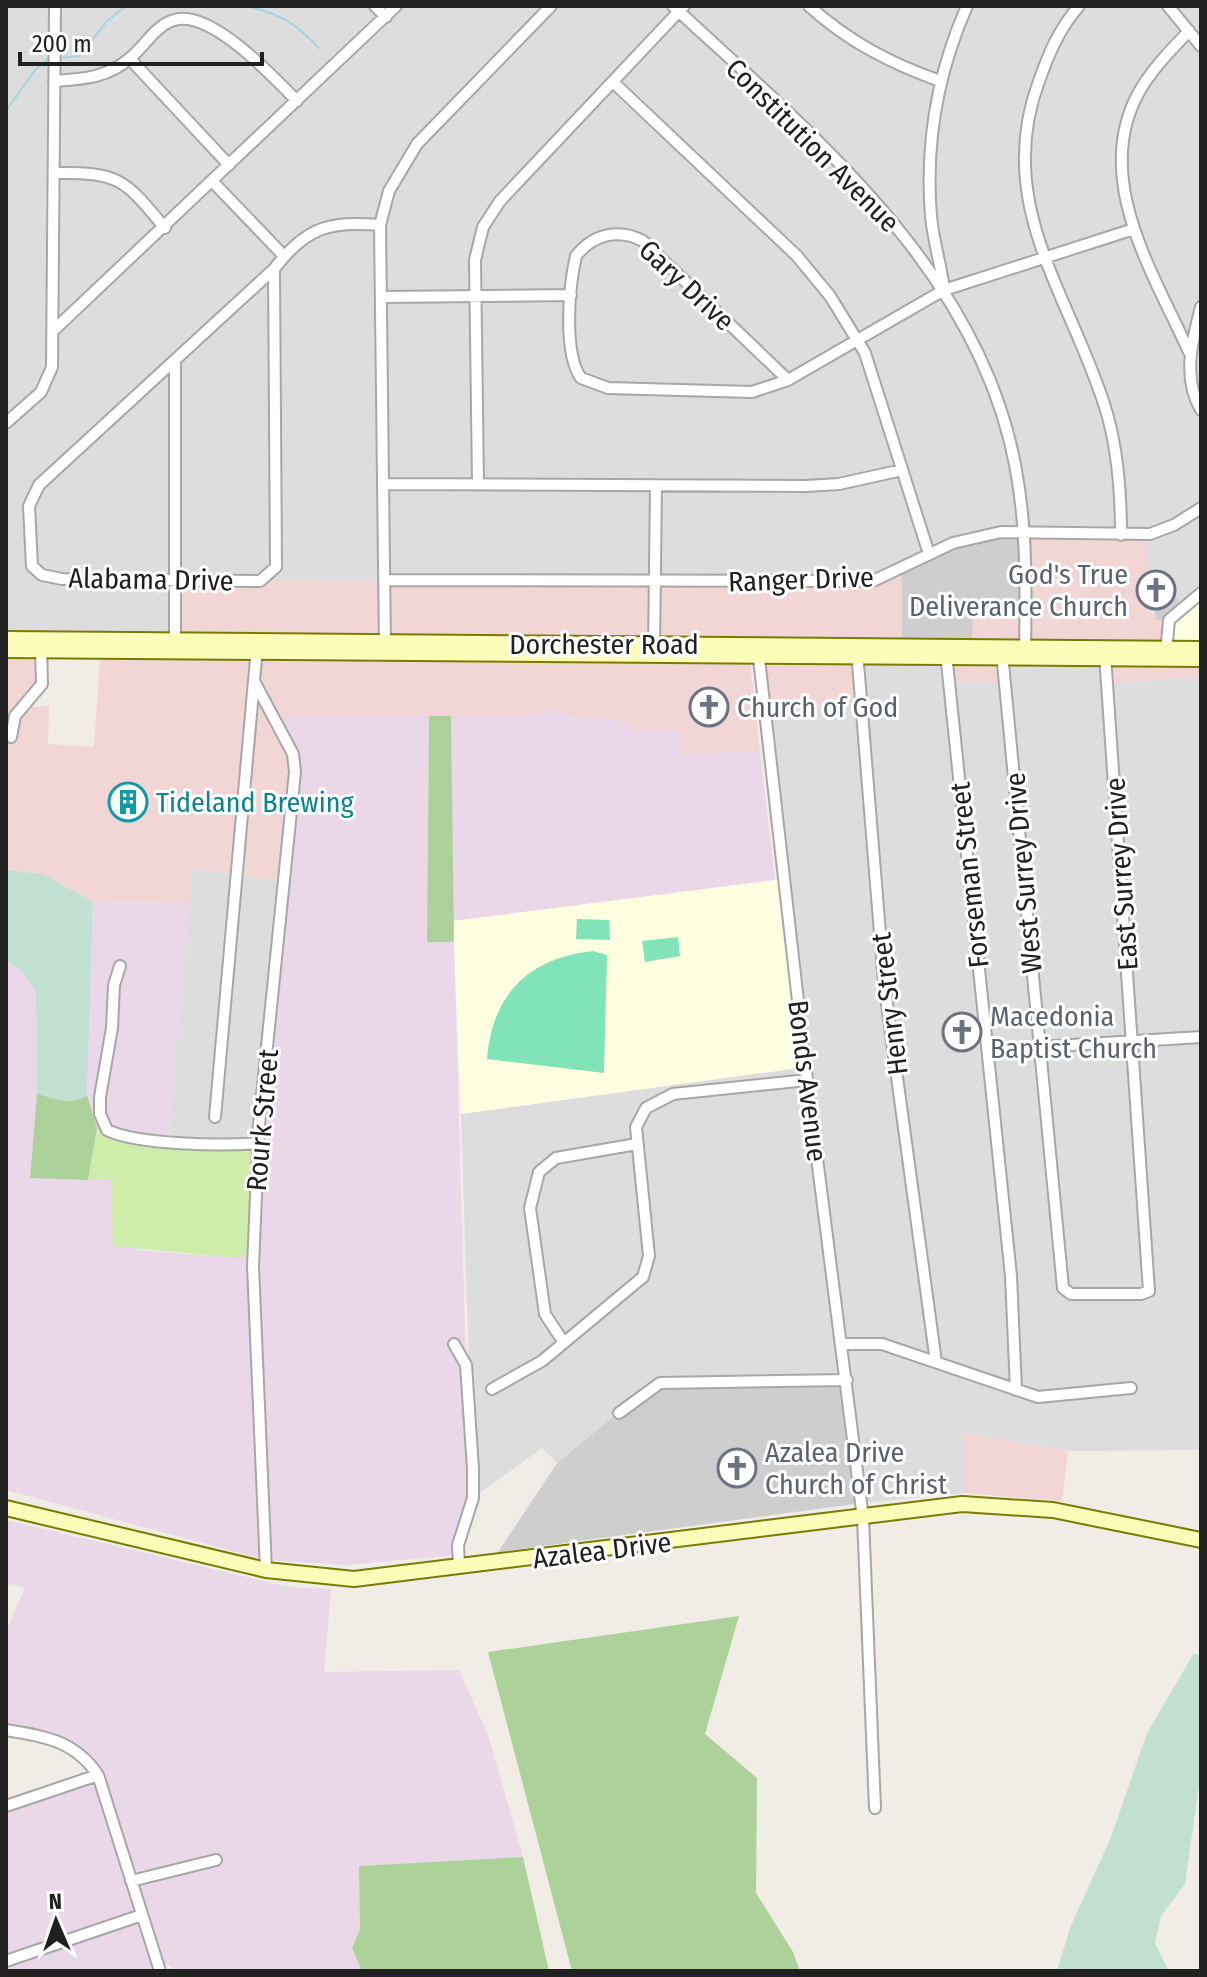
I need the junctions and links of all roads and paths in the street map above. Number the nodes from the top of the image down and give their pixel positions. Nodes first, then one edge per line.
1 (55, 6) edge
2 (375, 6) edge
3 (396, 6) edge
4 (551, 6) edge
5 (967, 6) edge
6 (1079, 6) edge
7 (1168, 6) edge
8 (812, 7) edge
9 (679, 8) edge
10 (386, 17) junction
11 (1189, 31) junction
12 (1201, 46) edge
13 (130, 59) junction
14 (54, 81) junction
15 (940, 81) junction
16 (614, 83) junction
17 (297, 101) junction
18 (229, 165) junction
19 (54, 173) junction
20 (213, 182) junction
21 (380, 225) junction
22 (165, 228) junction
23 (1134, 229) junction
24 (284, 256) junction
25 (1044, 259) junction
26 (274, 269) junction
27 (944, 290) junction
28 (476, 294) junction
29 (571, 295) junction
30 (381, 297) junction
31 (1201, 307) edge
32 (54, 330) junction
33 (857, 337) junction
34 (1189, 352) junction
35 (175, 360) junction
36 (788, 380) junction
37 (1201, 410) edge
38 (6, 423) edge
39 (902, 470) junction
40 (478, 483) junction
41 (383, 484) junction
42 (656, 486) junction
43 (1201, 508) edge
44 (1025, 531) junction
45 (1121, 535) junction
46 (929, 554) junction
47 (174, 580) junction
48 (384, 580) junction
49 (655, 581) junction
50 (1201, 593) edge
51 (6, 639) edge
52 (175, 640) junction
53 (41, 645) junction
54 (257, 647) junction
55 (385, 648) junction
56 (1201, 649) edge
57 (6, 650) edge
58 (654, 650) junction
59 (758, 650) junction
60 (857, 651) junction
61 (946, 652) junction
62 (1002, 653) junction
63 (1025, 653) junction
64 (1105, 654) junction
65 (1166, 654) junction
66 (1201, 659) edge
67 (254, 681) junction
68 (11, 737) dead end
69 (120, 966) dead end
70 (1201, 1037) edge
71 (1133, 1043) junction
72 (1039, 1047) junction
73 (807, 1080) junction
74 (215, 1117) dead end
75 (258, 1143) junction
76 (637, 1144) junction
77 (1063, 1288) joint
78 (564, 1343) junction
79 (454, 1344) dead end
80 (842, 1344) junction
81 (936, 1362) junction
82 (847, 1380) junction
83 (1131, 1388) dead end
84 (492, 1389) dead end
85 (1016, 1390) junction
86 (619, 1413) dead end
87 (6, 1508) edge
88 (863, 1518) junction
89 (1201, 1540) edge
90 (459, 1567) junction
91 (266, 1570) junction
92 (6, 1730) edge
93 (98, 1775) junction
94 (6, 1806) edge
95 (875, 1808) dead end
96 (216, 1860) dead end
97 (131, 1881) junction
98 (142, 1915) junction
99 (6, 1961) edge
100 (160, 1971) edge

1 - 14 street
2 - 10 street
3 - 10 street
4 - 21 street
5 - 15 street
6 - 25 street
7 - 11 street
8 - 15 street
9 - 16 street
9 - 27 street, Constitution Avenue
10 - 17 street
11 - 12 street
11 - 23 street
13 - 14 street
13 - 17 street
13 - 18 street
14 - 19 street
15 - 27 street
16 - 28 street
16 - 33 street
17 - 18 street
18 - 20 street
19 - 22 street
19 - 32 street
20 - 22 street
20 - 24 street
21 - 24 street, Alabama Drive
21 - 30 street
22 - 32 street
23 - 25 street, Gary Drive
23 - 34 street
24 - 26 street, Alabama Drive
25 - 27 street, Gary Drive
25 - 45 street
26 - 35 street, Alabama Drive
26 - 47 street, Alabama Drive
27 - 33 street, Gary Drive
27 - 44 street, Constitution Avenue
28 - 29 street
28 - 30 street
28 - 40 street
29 - 36 street, Gary Drive
29 - 36 street, Gary Drive
30 - 41 street
31 - 34 street
32 - 38 street
33 - 36 street, Gary Drive
33 - 39 street
34 - 37 street
35 - 47 street
35 - 47 street, Alabama Drive
39 - 42 street
39 - 46 street
40 - 41 street
40 - 42 street
41 - 48 street
42 - 49 street
43 - 45 street, Ranger Drive
44 - 45 street, Ranger Drive
44 - 46 street, Ranger Drive
44 - 63 street, Constitution Avenue
46 - 49 street, Ranger Drive
47 - 52 street
48 - 49 street, Ranger Drive
48 - 55 street
49 - 58 street
50 - 65 street
51 - 53 main road, Dorchester Road
52 - 53 main road, Dorchester Road
52 - 54 main road, Dorchester Road
53 - 54 main road, Dorchester Road
53 - 57 main road, Dorchester Road
53 - 68 street
54 - 55 main road, Dorchester Road
54 - 67 street
55 - 58 main road, Dorchester Road
56 - 65 main road, Dorchester Road
58 - 59 main road, Dorchester Road
59 - 60 main road, Dorchester Road
59 - 73 street, Bonds Avenue
60 - 61 main road, Dorchester Road
60 - 81 street, Henry Street
61 - 62 main road, Dorchester Road
61 - 85 street, Forseman Street
62 - 63 main road, Dorchester Road
62 - 72 street, West Surrey Drive
63 - 64 main road, Dorchester Road
64 - 65 main road, Dorchester Road
64 - 71 street, East Surrey Drive
65 - 66 main road, Dorchester Road
67 - 74 street
67 - 75 street, Rourk Street
69 - 75 street
70 - 71 street
71 - 72 street
71 - 77 street, East Surrey Drive
72 - 77 street, West Surrey Drive
73 - 76 street
73 - 80 street, Bonds Avenue
75 - 91 street, Rourk Street
76 - 78 street
76 - 78 street
78 - 84 street
79 - 90 street
80 - 81 street
80 - 82 street, Bonds Avenue
81 - 85 street
82 - 86 street
82 - 88 street, Bonds Avenue
83 - 85 street
87 - 91 main road, Azalea Drive
88 - 89 main road, Azalea Drive
88 - 90 main road, Azalea Drive
88 - 95 street, Bonds Avenue
90 - 91 main road, Azalea Drive
92 - 93 street
93 - 94 street
93 - 97 street
96 - 97 street
97 - 98 street
98 - 99 street
98 - 100 street

